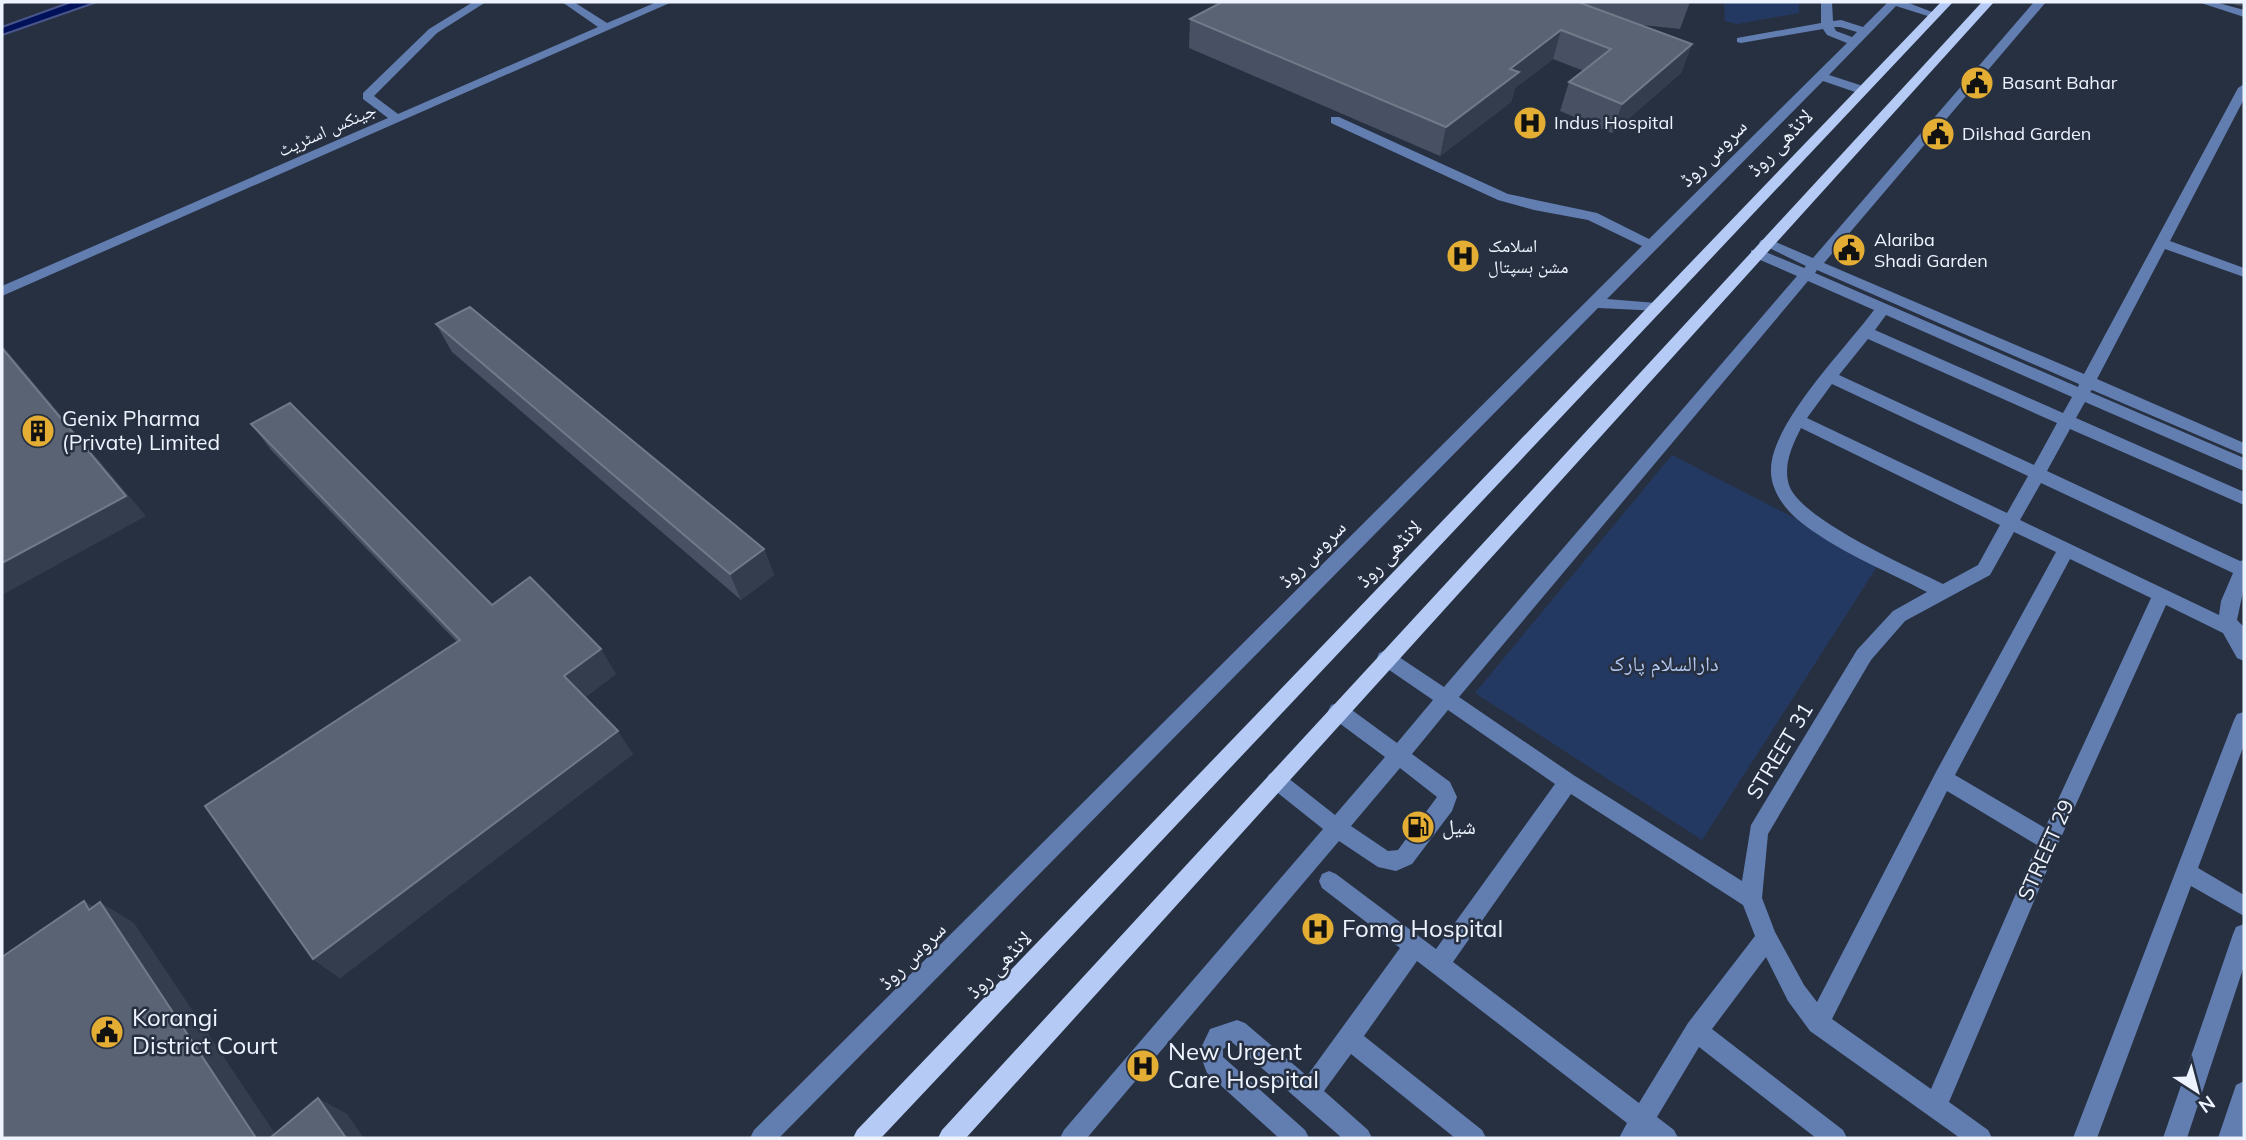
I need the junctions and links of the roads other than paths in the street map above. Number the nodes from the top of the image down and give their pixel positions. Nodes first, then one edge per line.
1 (480, 2) edge
2 (567, 2) edge
3 (666, 2) edge
4 (1826, 2) edge
5 (1895, 2) edge
6 (1988, 2) edge
7 (2040, 2) edge
8 (2204, 2) edge
9 (1940, 8) edge
10 (2244, 14) edge
11 (1827, 25) junction
12 (607, 27) junction
13 (1860, 36) junction
14 (1741, 40) dead end
15 (1821, 76) junction
16 (2244, 88) edge
17 (1862, 90) junction
18 (397, 119) junction
19 (1335, 120) dead end
20 (2161, 243) junction
21 (1653, 246) junction
22 (1761, 248) junction
23 (1809, 269) junction
24 (2244, 273) edge
25 (2, 291) edge
26 (1595, 303) junction
27 (1656, 308) junction
28 (1883, 309) junction
29 (1866, 332) junction
30 (1831, 377) junction
31 (2085, 388) junction
32 (1798, 420) junction
33 (2065, 422) junction
34 (2244, 449) edge
35 (2244, 465) edge
36 (2036, 475) junction
37 (2244, 499) edge
38 (2009, 523) junction
39 (2066, 550) junction
40 (2244, 569) edge
41 (1944, 593) junction
42 (2161, 596) junction
43 (2236, 631) edge
44 (2244, 653) edge
45 (1386, 658) junction
46 (1447, 698) junction
47 (1338, 711) junction
48 (2244, 720) edge
49 (1399, 756) junction
50 (1943, 778) junction
51 (1276, 780) junction
52 (1568, 782) junction
53 (1338, 829) junction
54 (2049, 841) junction
55 (2186, 872) junction
56 (1329, 881) dead end
57 (1751, 898) junction
58 (2244, 906) edge
59 (2244, 934) edge
60 (1767, 938) junction
61 (1414, 947) junction
62 (1438, 964) junction
63 (1818, 1023) junction
64 (1696, 1031) junction
65 (1349, 1038) junction
66 (1309, 1093) junction
67 (2244, 1093) edge
68 (1935, 1107) junction
69 (1637, 1129) edge
70 (762, 1138) edge
71 (865, 1138) edge
72 (950, 1138) edge
73 (1072, 1138) edge
74 (1297, 1138) edge
75 (1360, 1138) edge
76 (1474, 1138) edge
77 (1666, 1138) edge
78 (1835, 1138) edge
79 (1980, 1138) edge
80 (2085, 1138) edge
81 (2175, 1138) edge
82 (2230, 1138) edge

1 - 18 street
2 - 12 street
3 - 12 street, جینکس اسٹریٹ
4 - 11 street
5 - 9 street
5 - 13 street, سروس روڈ
6 - 22 main road
7 - 23 street
8 - 10 street
9 - 17 main road, لانڈھی روڈ
11 - 13 street
11 - 14 street
12 - 18 street, جینکس اسٹریٹ
13 - 15 street, سروس روڈ
15 - 17 street
15 - 21 street, سروس روڈ
16 - 20 street, STREET 31
17 - 27 main road, لانڈھی روڈ
18 - 25 street, جینکس اسٹریٹ
19 - 21 street
20 - 24 street
20 - 31 street, STREET 31
21 - 26 street, سروس روڈ
22 - 23 street
22 - 45 main road
23 - 28 street
23 - 31 street
23 - 46 street
26 - 27 street
26 - 70 street, سروس روڈ
27 - 71 main road, لانڈھی روڈ
28 - 29 street
28 - 31 street
29 - 30 street
29 - 33 street
30 - 32 street
30 - 36 street
31 - 33 street, STREET 31
31 - 34 street
31 - 35 street
32 - 38 street
32 - 41 street
33 - 36 street, STREET 31
33 - 37 street
36 - 38 street, STREET 31
36 - 40 street
38 - 39 street
38 - 41 street, STREET 31
39 - 42 street
39 - 50 street
40 - 43 street
41 - 57 street, STREET 31
42 - 43 street
42 - 54 street, STREET 29
43 - 44 street
45 - 46 street
45 - 47 main road
46 - 49 street
46 - 52 street
47 - 49 street
47 - 51 main road
48 - 55 street
49 - 53 street
49 - 53 street
50 - 54 street
50 - 63 street
51 - 53 street
51 - 72 main road
52 - 57 street
52 - 62 street
53 - 73 street
54 - 68 street, STREET 29
55 - 58 street
55 - 80 street
56 - 61 street
57 - 60 street, STREET 31
59 - 81 street
60 - 63 street, STREET 31
60 - 64 street
61 - 62 street
61 - 65 street
62 - 69 street
63 - 68 street, STREET 31
64 - 69 street
64 - 78 street
65 - 66 street
65 - 76 street
66 - 74 street
66 - 75 street
67 - 82 street
68 - 79 street, STREET 31
69 - 77 street

